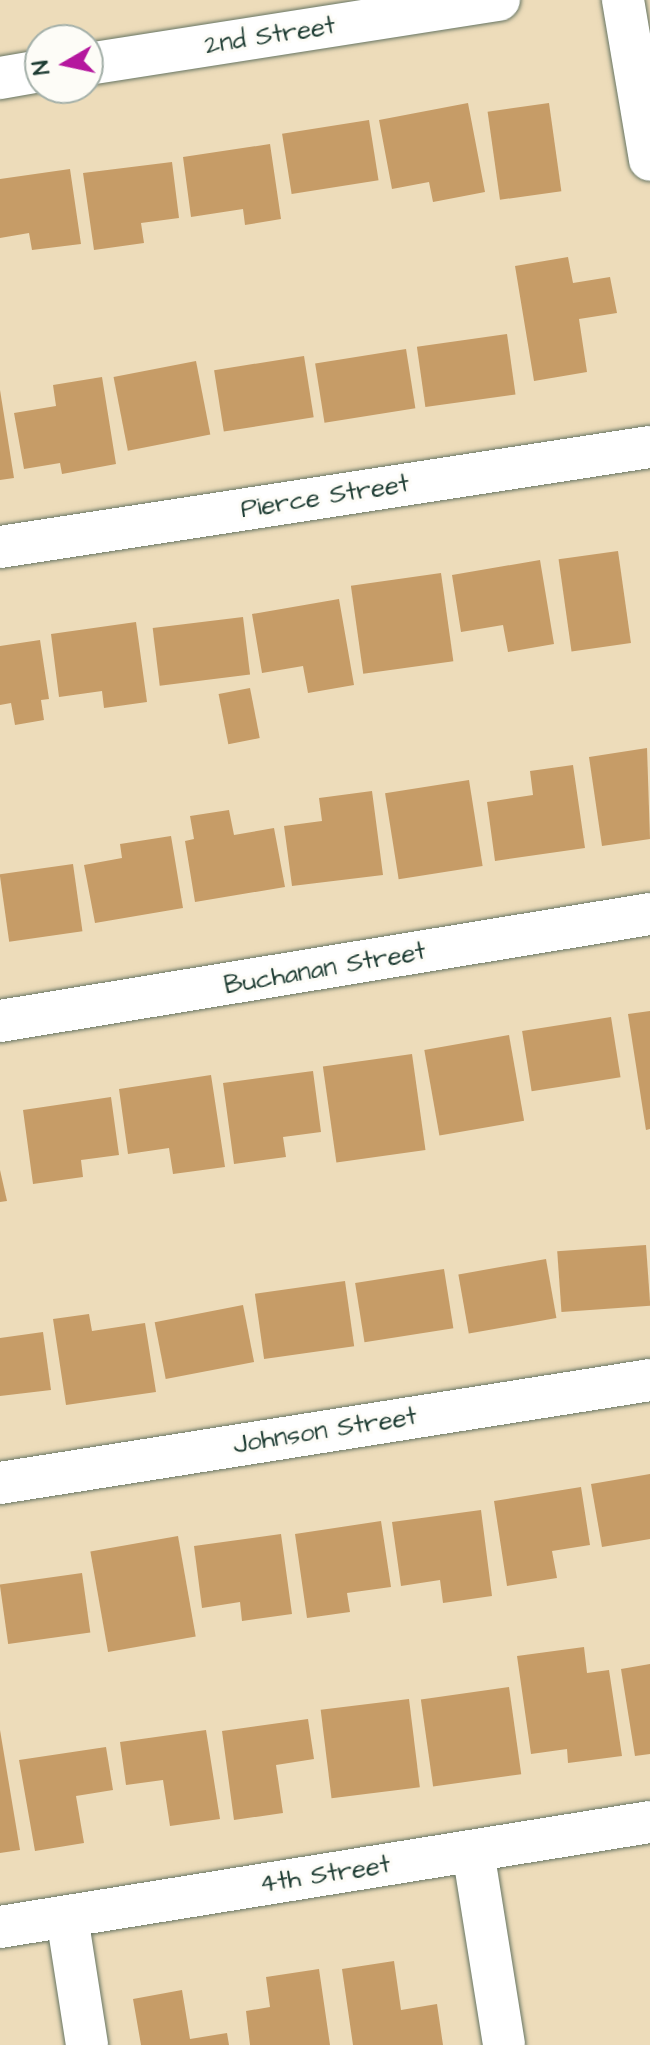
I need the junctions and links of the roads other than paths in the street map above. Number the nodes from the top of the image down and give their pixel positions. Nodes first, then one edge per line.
1 (499, 0) edge
2 (623, 0) edge
3 (104, 62) edge
4 (24, 74) edge
5 (0, 78) edge
6 (650, 160) edge
7 (650, 447) edge
8 (0, 547) edge
9 (650, 914) edge
10 (0, 1021) edge
11 (650, 1380) edge
12 (0, 1483) edge
13 (650, 1822) edge
14 (473, 1851) junction
15 (67, 1917) junction
16 (0, 1927) edge
17 (87, 2045) edge
18 (504, 2045) edge

1 - 3 street, 2nd Street
2 - 6 street
4 - 5 street
7 - 8 street, Pierce Street
9 - 10 street, Buchanan Street
11 - 12 street, Johnson Street
13 - 14 street, 4th Street
14 - 15 street, 4th Street
14 - 18 street
15 - 16 street, 4th Street
15 - 17 street

